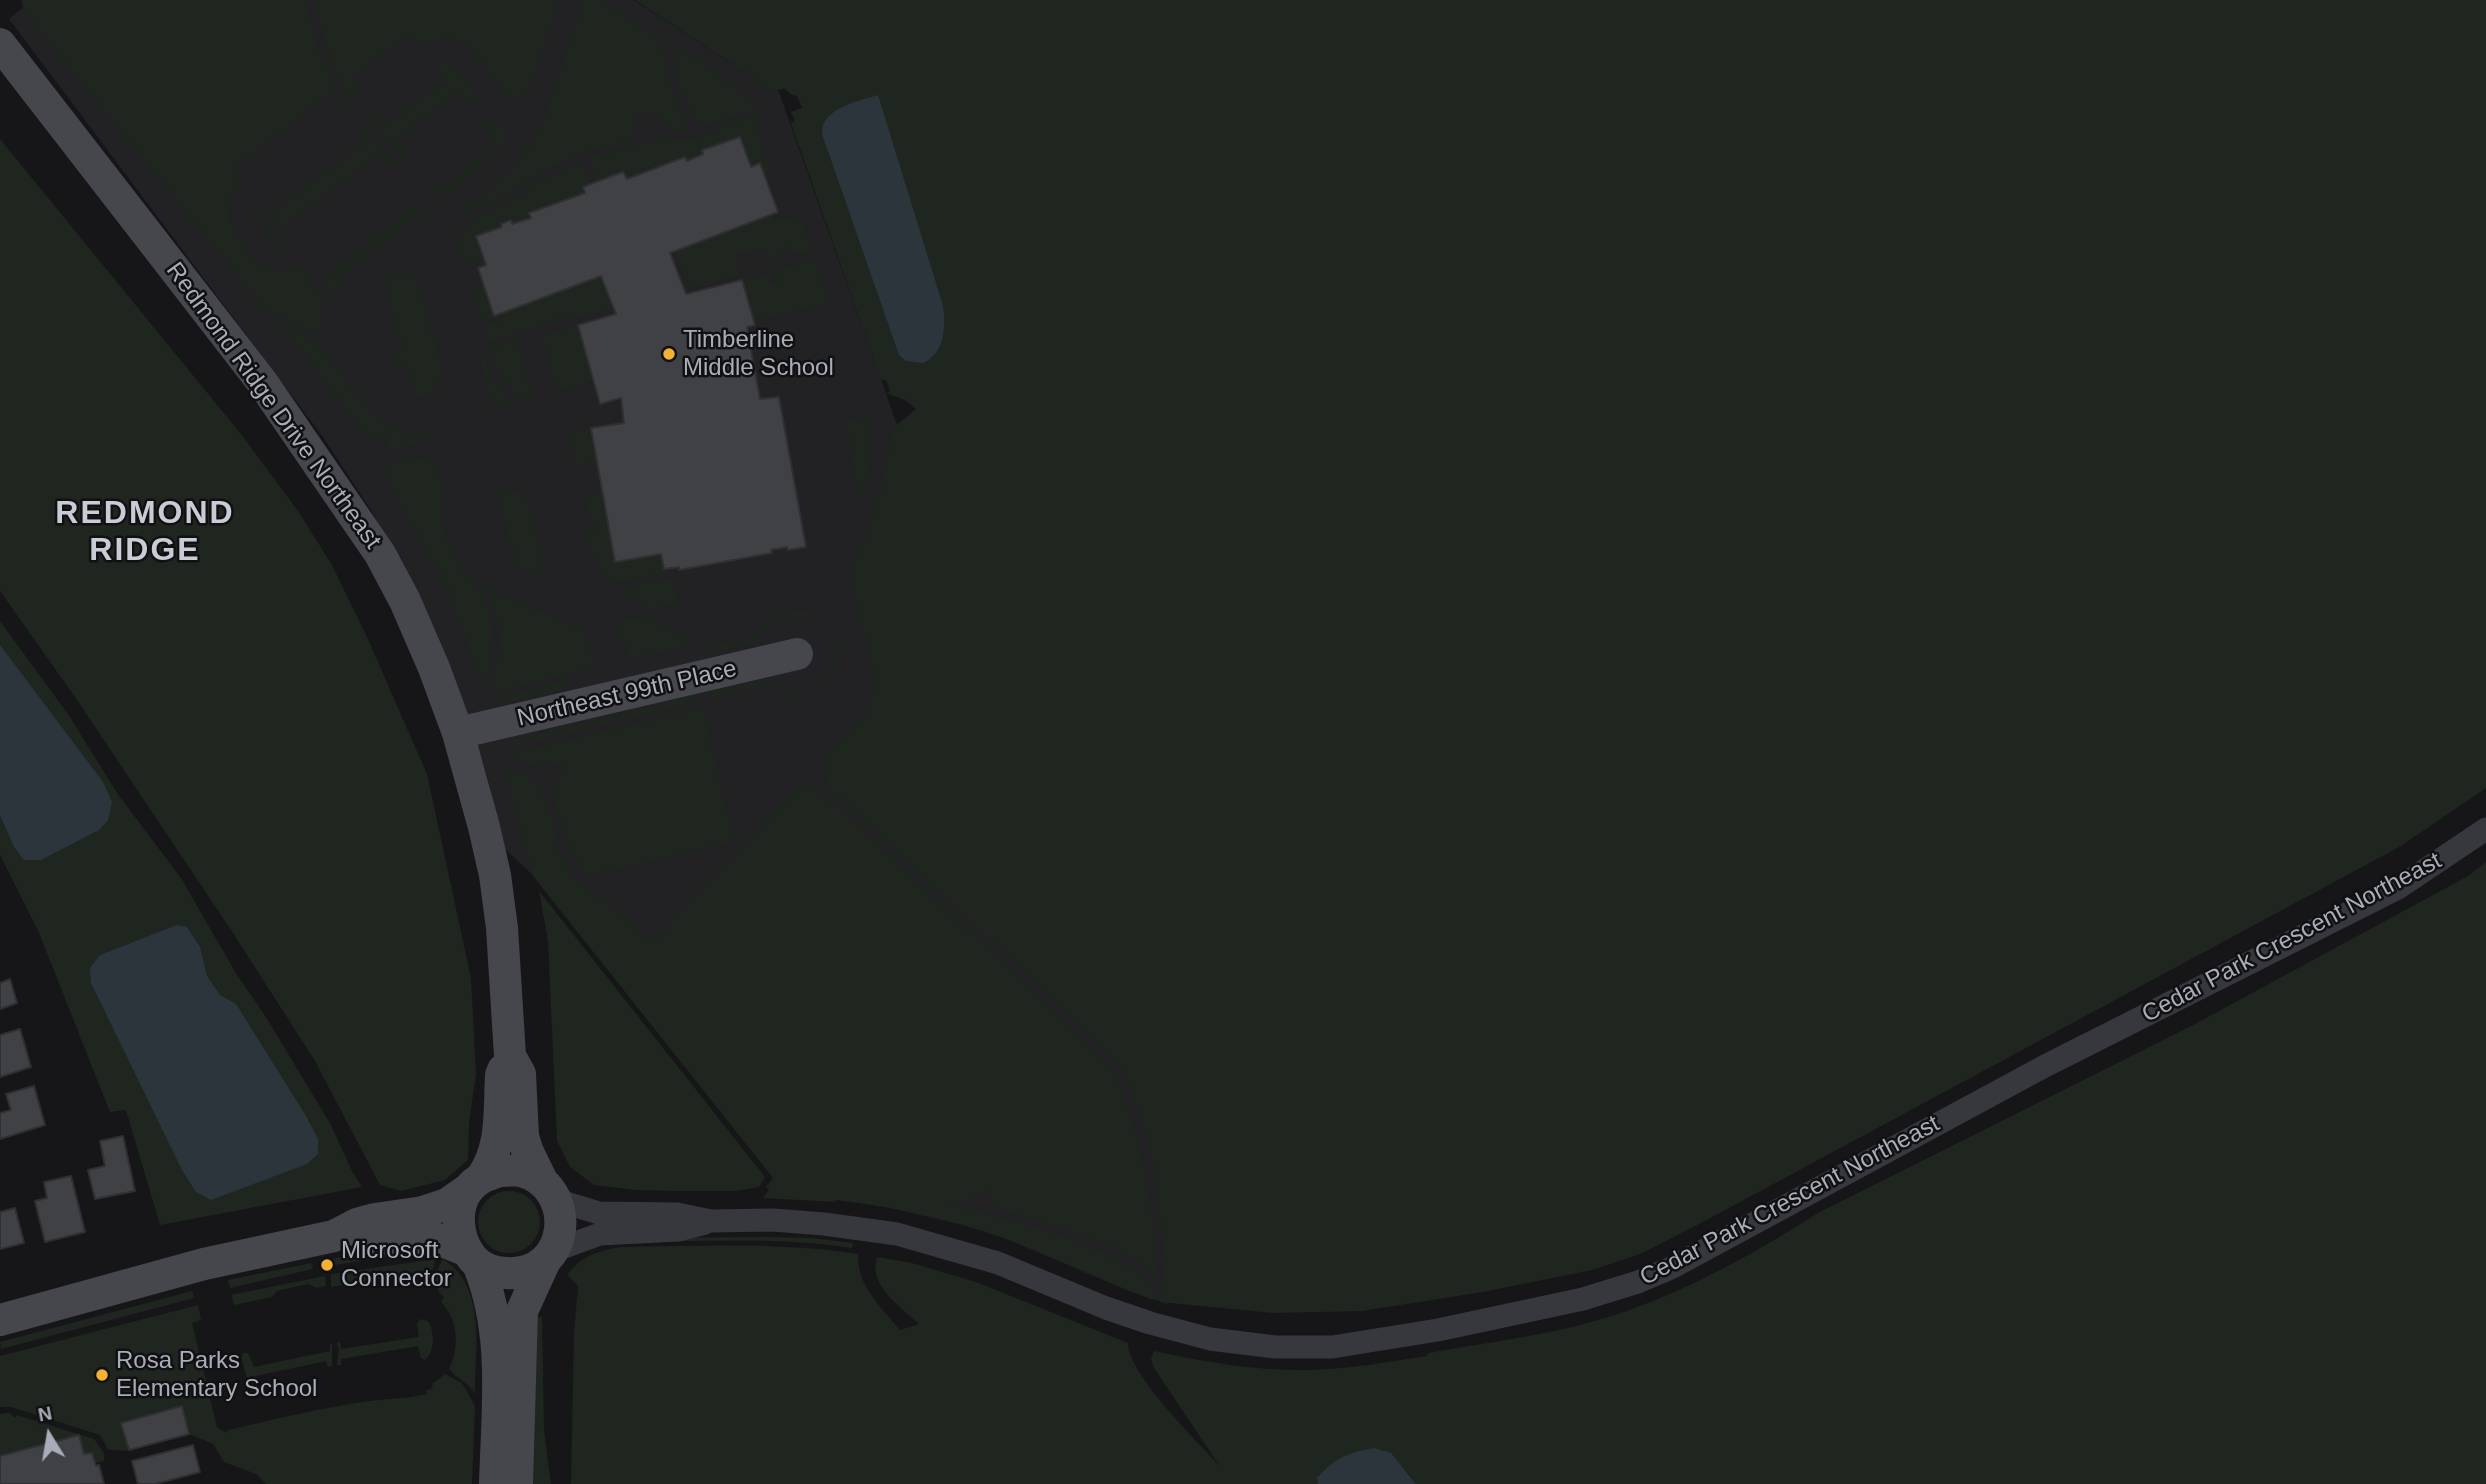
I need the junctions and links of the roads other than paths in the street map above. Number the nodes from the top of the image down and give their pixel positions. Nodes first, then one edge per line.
1 (0, 44) edge
2 (797, 654) dead end
3 (458, 733) junction
4 (2486, 830) edge
5 (510, 1056) junction
6 (474, 1184) junction
7 (548, 1187) junction
8 (711, 1221) junction
9 (334, 1236) junction
10 (550, 1256) junction
11 (472, 1258) junction
12 (0, 1320) edge
13 (495, 1484) edge
14 (517, 1484) edge

1 - 3 street, Redmond Ridge Drive Northeast
2 - 3 street, Northeast 99th Place
3 - 5 street, Redmond Ridge Drive Northeast
4 - 8 street, Cedar Park Crescent Northeast
5 - 6 street, Redmond Ridge Drive Northeast
5 - 7 street, Redmond Ridge Drive Northeast
6 - 7 street
6 - 9 street
6 - 11 street, Redmond Ridge Drive Northeast
7 - 8 street, Cedar Park Crescent Northeast
7 - 10 street, Redmond Ridge Drive Northeast
8 - 10 street, Cedar Park Crescent Northeast
9 - 11 street
9 - 12 street
10 - 11 street
10 - 14 street, Redmond Ridge Drive Northeast
11 - 13 street, Redmond Ridge Drive Northeast

